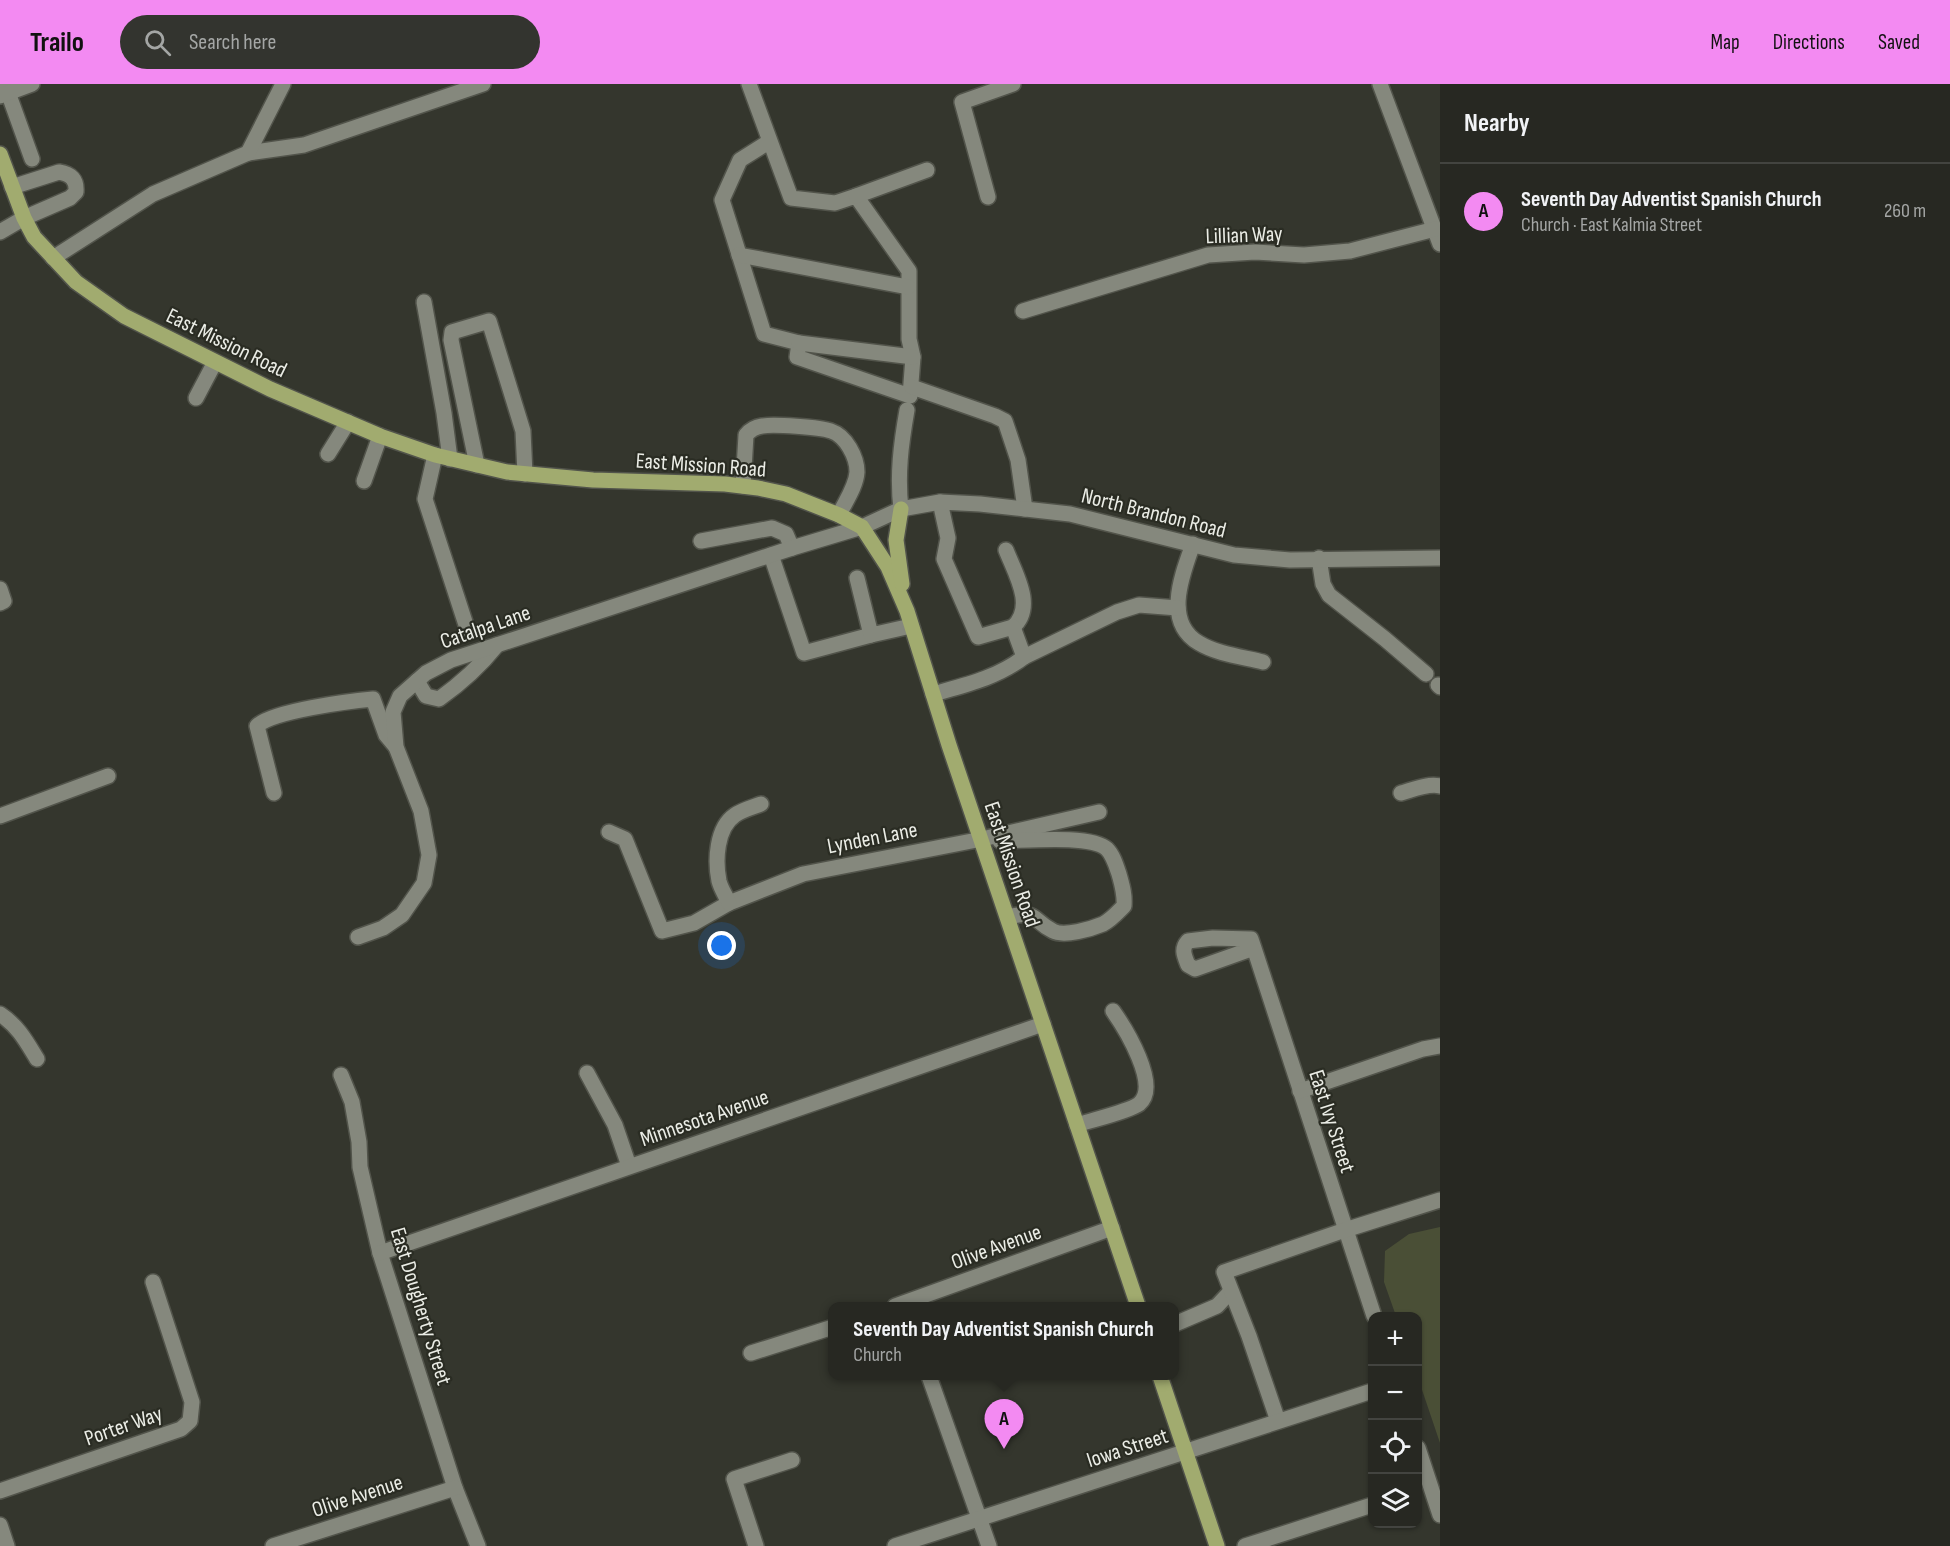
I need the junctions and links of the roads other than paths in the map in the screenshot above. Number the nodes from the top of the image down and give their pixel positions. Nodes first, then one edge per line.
1 (32, 84) edge
2 (283, 84) edge
3 (483, 84) edge
4 (749, 84) edge
5 (1013, 84) edge
6 (1380, 84) edge
7 (4, 91) edge
8 (770, 141) junction
9 (248, 153) junction
10 (0, 154) edge
11 (32, 159) dead end
12 (927, 170) dead end
13 (12, 187) junction
14 (856, 196) junction
15 (988, 197) dead end
16 (24, 218) junction
17 (1435, 222) edge
18 (0, 232) edge
19 (1440, 244) edge
20 (739, 255) junction
21 (53, 258) junction
22 (908, 287) junction
23 (424, 302) dead end
24 (1023, 311) dead end
25 (799, 343) junction
26 (913, 357) junction
27 (215, 362) junction
28 (912, 387) junction
29 (196, 398) dead end
30 (907, 410) dead end
31 (348, 422) junction
32 (380, 435) junction
33 (328, 454) dead end
34 (442, 457) junction
35 (477, 465) junction
36 (525, 474) junction
37 (364, 481) dead end
38 (743, 486) junction
39 (940, 502) junction
40 (901, 509) junction
41 (1024, 509) junction
42 (839, 515) junction
43 (862, 527) junction
44 (701, 541) dead end
45 (1193, 544) junction
46 (792, 548) junction
47 (1006, 550) dead end
48 (771, 555) junction
49 (1319, 558) junction
50 (1440, 558) edge
51 (857, 578) dead end
52 (0, 589) edge
53 (0, 603) edge
54 (1178, 608) junction
55 (907, 611) junction
56 (911, 626) junction
57 (1013, 627) junction
58 (468, 631) dead end
59 (872, 635) junction
60 (498, 644) junction
61 (1024, 657) junction
62 (1263, 662) dead end
63 (1426, 674) dead end
64 (417, 681) junction
65 (933, 694) junction
66 (396, 747) junction
67 (108, 776) dead end
68 (1440, 786) edge
69 (274, 793) dead end
70 (1401, 793) dead end
71 (761, 804) dead end
72 (1099, 812) dead end
73 (0, 816) edge
74 (609, 832) dead end
75 (982, 842) junction
76 (729, 903) junction
77 (1008, 917) junction
78 (357, 937) dead end
79 (1253, 943) dead end
80 (1113, 1011) dead end
81 (0, 1014) edge
82 (1043, 1024) junction
83 (1440, 1046) edge
84 (37, 1059) dead end
85 (588, 1073) dead end
86 (341, 1075) dead end
87 (1300, 1091) junction
88 (1077, 1125) junction
89 (629, 1166) junction
90 (1440, 1200) edge
91 (1112, 1228) junction
92 (1345, 1230) junction
93 (380, 1252) junction
94 (153, 1282) dead end
95 (1231, 1291) junction
96 (910, 1302) edge
97 (1137, 1302) edge
98 (1372, 1312) edge
99 (1179, 1322) edge
100 (828, 1328) edge
101 (751, 1353) dead end
102 (930, 1380) edge
103 (1161, 1380) edge
104 (1368, 1391) edge
105 (1278, 1421) junction
106 (1185, 1452) junction
107 (792, 1460) dead end
108 (1422, 1474) edge
109 (454, 1488) junction
110 (1424, 1489) edge
111 (0, 1491) edge
112 (1368, 1506) edge
113 (1440, 1515) edge
114 (980, 1518) junction
115 (0, 1525) edge
116 (7, 1546) edge
117 (273, 1546) edge
118 (478, 1546) edge
119 (756, 1546) edge
120 (895, 1546) edge
121 (989, 1546) edge
122 (1217, 1546) edge
123 (1245, 1546) edge

1 - 7 street
2 - 9 street
3 - 9 street
4 - 8 street
5 - 15 street
6 - 17 street
7 - 11 street
8 - 14 street
8 - 20 street
9 - 21 street
10 - 13 main road, East Mission Road
12 - 14 street
13 - 16 main road, East Mission Road
13 - 16 street
14 - 22 street
16 - 18 street
16 - 21 main road, East Mission Road
17 - 19 street
17 - 24 street, Lillian Way
20 - 22 street
20 - 25 street
21 - 27 main road, East Mission Road
22 - 26 street
23 - 34 street
25 - 26 street
25 - 28 street
26 - 28 street
27 - 29 street
27 - 31 main road, East Mission Road
28 - 41 street
30 - 40 street
31 - 32 main road, East Mission Road
31 - 33 street
32 - 34 main road, East Mission Road
32 - 37 street
34 - 35 main road, East Mission Road
34 - 58 street
35 - 36 main road, East Mission Road
35 - 36 street
36 - 38 main road, East Mission Road
38 - 42 main road, East Mission Road
38 - 42 street
39 - 40 street, North Brandon Road
39 - 41 street, North Brandon Road
39 - 57 street
40 - 43 street, North Brandon Road
40 - 55 main road
41 - 45 street, North Brandon Road
42 - 43 main road, East Mission Road
43 - 46 street, Catalpa Lane
43 - 55 main road, East Mission Road
44 - 46 street
45 - 49 street, North Brandon Road
45 - 54 street
46 - 48 street, Catalpa Lane
47 - 57 street
48 - 59 street
48 - 60 street, Catalpa Lane
49 - 50 street, North Brandon Road
49 - 63 street
51 - 59 street
52 - 53 street
54 - 61 street
54 - 62 street
55 - 56 main road, East Mission Road
56 - 59 street
56 - 65 main road, East Mission Road
57 - 61 street
60 - 64 street, Catalpa Lane
60 - 64 street
61 - 65 street
64 - 66 street, Catalpa Lane
65 - 75 main road, East Mission Road
66 - 69 street
66 - 78 street, Catalpa Lane
67 - 73 street
68 - 70 street
71 - 76 street
72 - 75 street, Lynden Lane
74 - 76 street, Lynden Lane
75 - 76 street, Lynden Lane
75 - 77 main road, East Mission Road
75 - 77 street
77 - 82 main road, East Mission Road
79 - 87 street, East Ivy Street
80 - 88 street
81 - 84 street
82 - 88 main road, East Mission Road
82 - 89 street, Minnesota Avenue
83 - 87 street
85 - 89 street
86 - 93 street, East Dougherty Street
87 - 92 street, East Ivy Street
88 - 91 main road, East Mission Road
89 - 93 street, Minnesota Avenue
90 - 92 street
91 - 96 street, Olive Avenue
91 - 97 main road, East Mission Road
92 - 95 street
92 - 98 street, East Ivy Street
93 - 109 street, East Dougherty Street
94 - 111 street, Porter Way
95 - 99 street
95 - 105 street
100 - 101 street
102 - 114 street
103 - 106 main road
104 - 105 street, Iowa Street
105 - 106 street, Iowa Street
106 - 114 street, Iowa Street
106 - 122 main road
107 - 119 street
108 - 110 street
109 - 117 street, Olive Avenue
109 - 118 street, East Dougherty Street
110 - 113 street
112 - 123 street
114 - 120 street, Iowa Street
114 - 121 street
115 - 116 street

